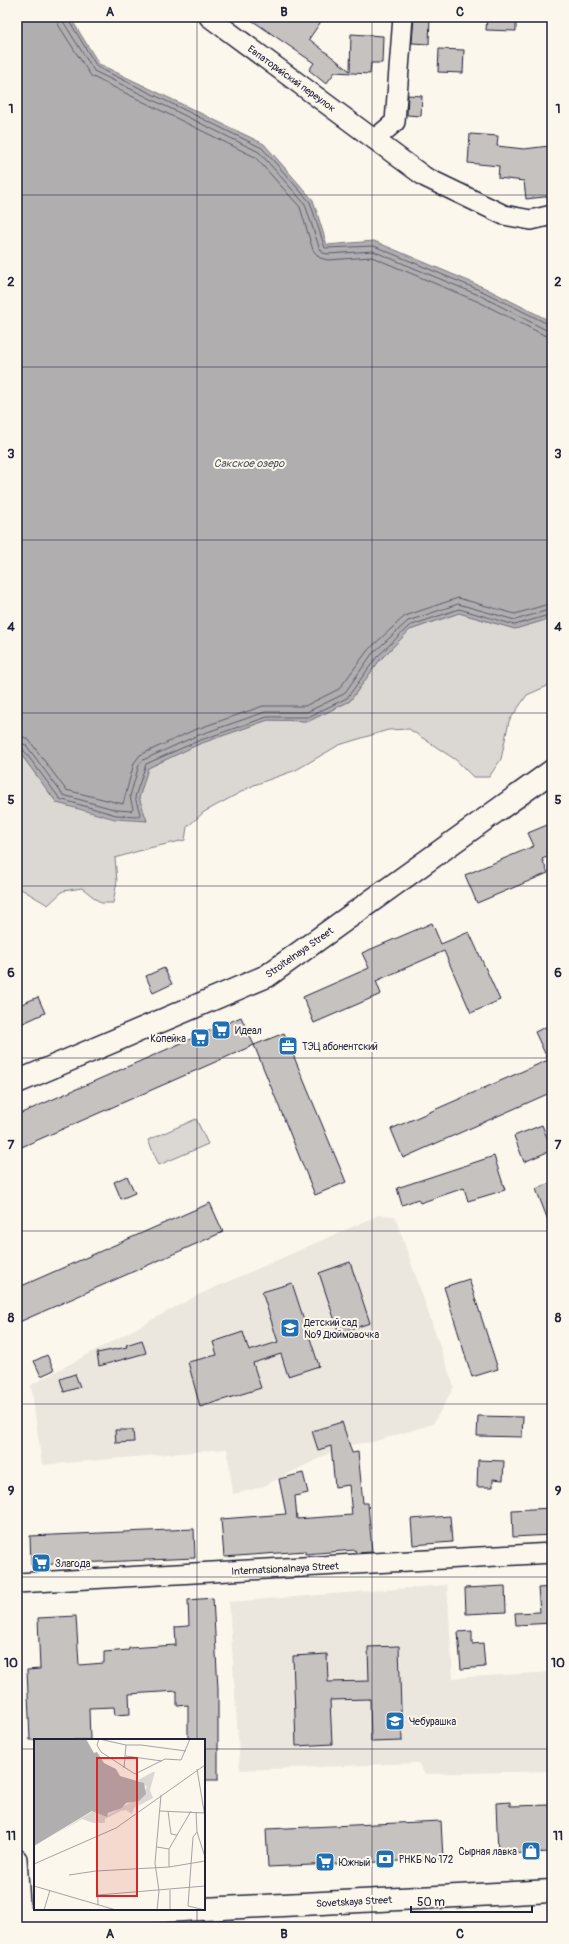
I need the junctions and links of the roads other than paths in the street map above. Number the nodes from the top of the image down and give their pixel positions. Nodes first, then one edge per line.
1 (209, 17) edge
2 (403, 17) edge
3 (375, 139) junction
4 (552, 215) edge
5 (552, 771) edge
6 (17, 1082) edge
7 (552, 1553) edge
8 (17, 1584) edge
9 (17, 1859) edge
10 (552, 1890) edge
11 (205, 1909) edge
12 (187, 1910) edge
13 (21, 1923) edge

1 - 3 street, Евпаторийский переулок
2 - 3 street
3 - 4 street, Евпаторийский переулок
5 - 6 street, Stroitelnaya Street
7 - 8 street, Internatsionalnaya Street
9 - 13 street
10 - 11 street, Sovetskaya Street
12 - 13 street

